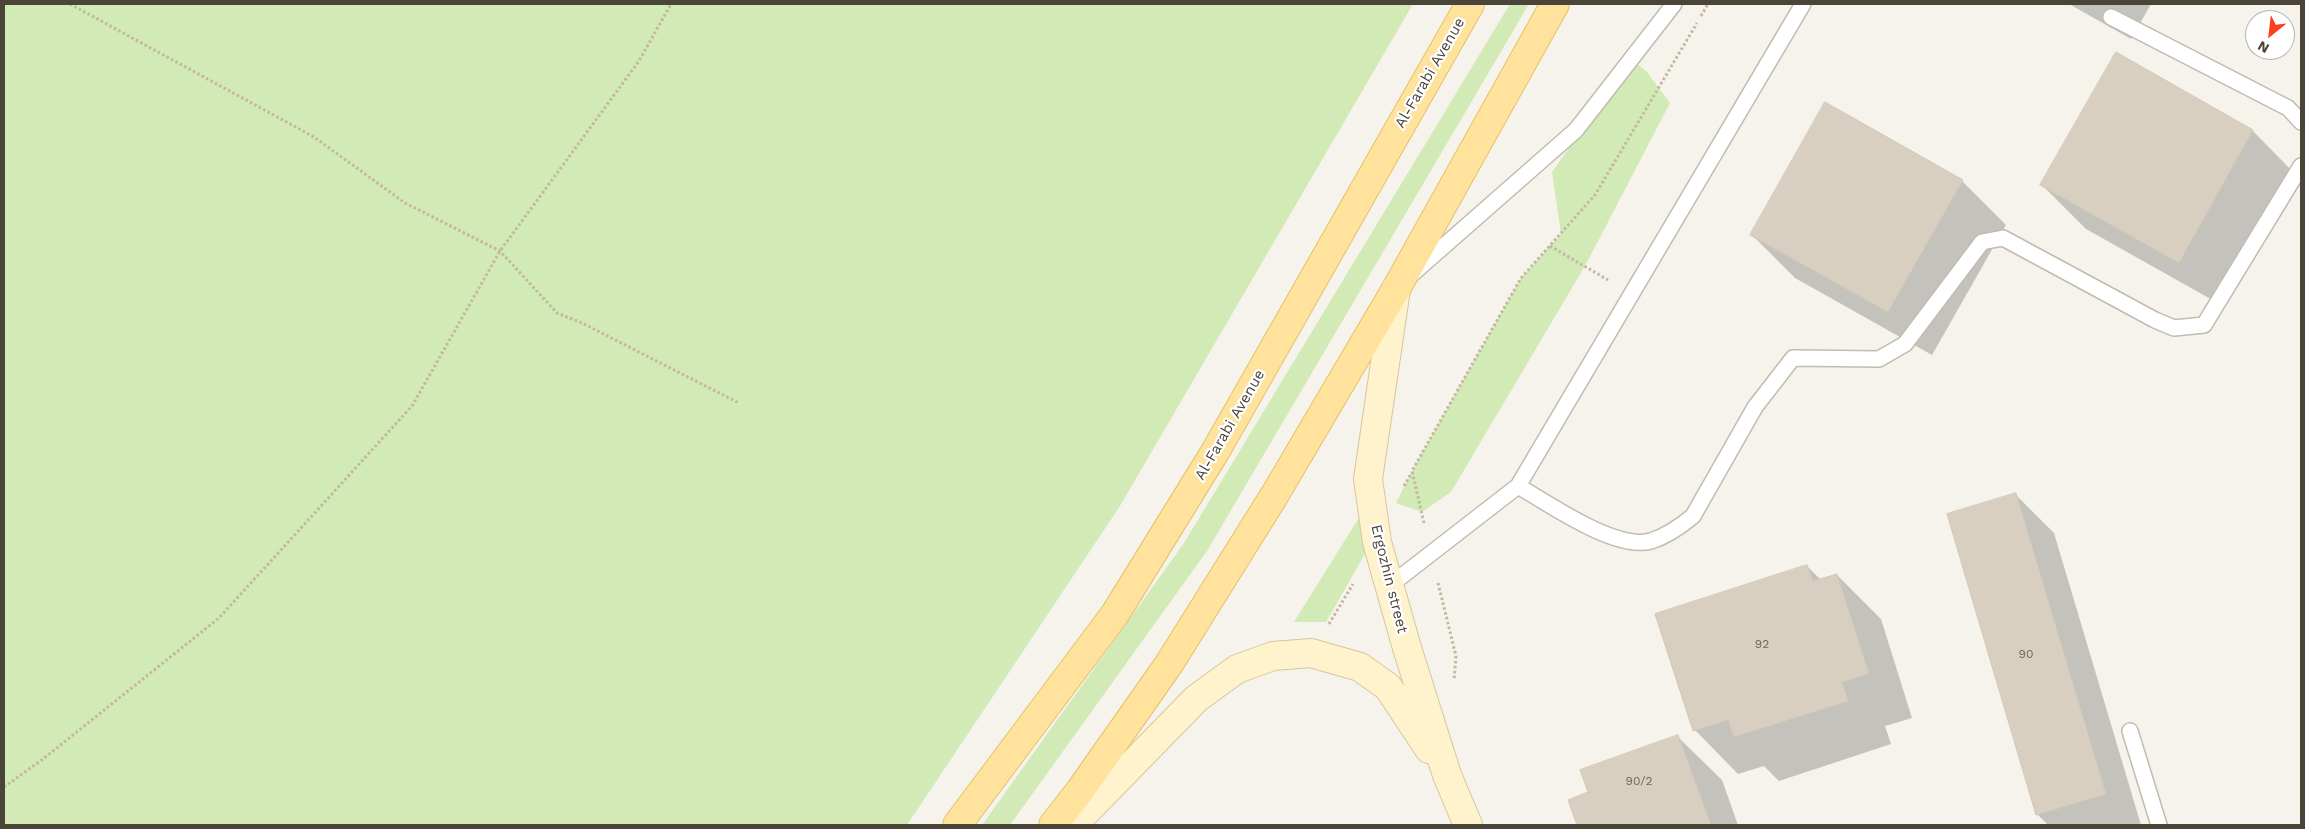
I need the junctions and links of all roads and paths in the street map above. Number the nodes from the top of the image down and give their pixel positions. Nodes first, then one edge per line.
1 (70, 4) edge
2 (670, 4) edge
3 (1470, 4) edge
4 (1555, 4) edge
5 (1674, 4) edge
6 (1708, 4) edge
7 (1803, 4) edge
8 (2111, 17) dead end
9 (2301, 122) edge
10 (2301, 166) edge
11 (1550, 246) junction
12 (500, 251) junction
13 (1613, 283) dead end
14 (1396, 289) junction
15 (739, 403) dead end
16 (1518, 486) junction
17 (1432, 553) junction
18 (1357, 577) dead end
19 (1389, 586) junction
20 (1327, 626) dead end
21 (1453, 686) dead end
22 (2130, 730) dead end
23 (1447, 775) junction
24 (4, 787) edge
25 (957, 825) edge
26 (1053, 825) edge
27 (1073, 825) edge
28 (1468, 825) edge
29 (2159, 825) edge

1 - 12 path
2 - 12 path
3 - 25 main road, Al-Farabi Avenue
4 - 14 main road
5 - 14 lane
6 - 11 path
7 - 16 lane
8 - 9 lane
10 - 16 lane
11 - 13 path
11 - 17 path
12 - 15 path
12 - 24 path
14 - 19 street, Ergozhin street
14 - 26 main road
16 - 17 lane
17 - 19 lane
17 - 21 path
18 - 20 path
19 - 23 street, Ergozhin street
22 - 29 lane
23 - 27 street, Ergozhin street
23 - 28 street, Ergozhin street

